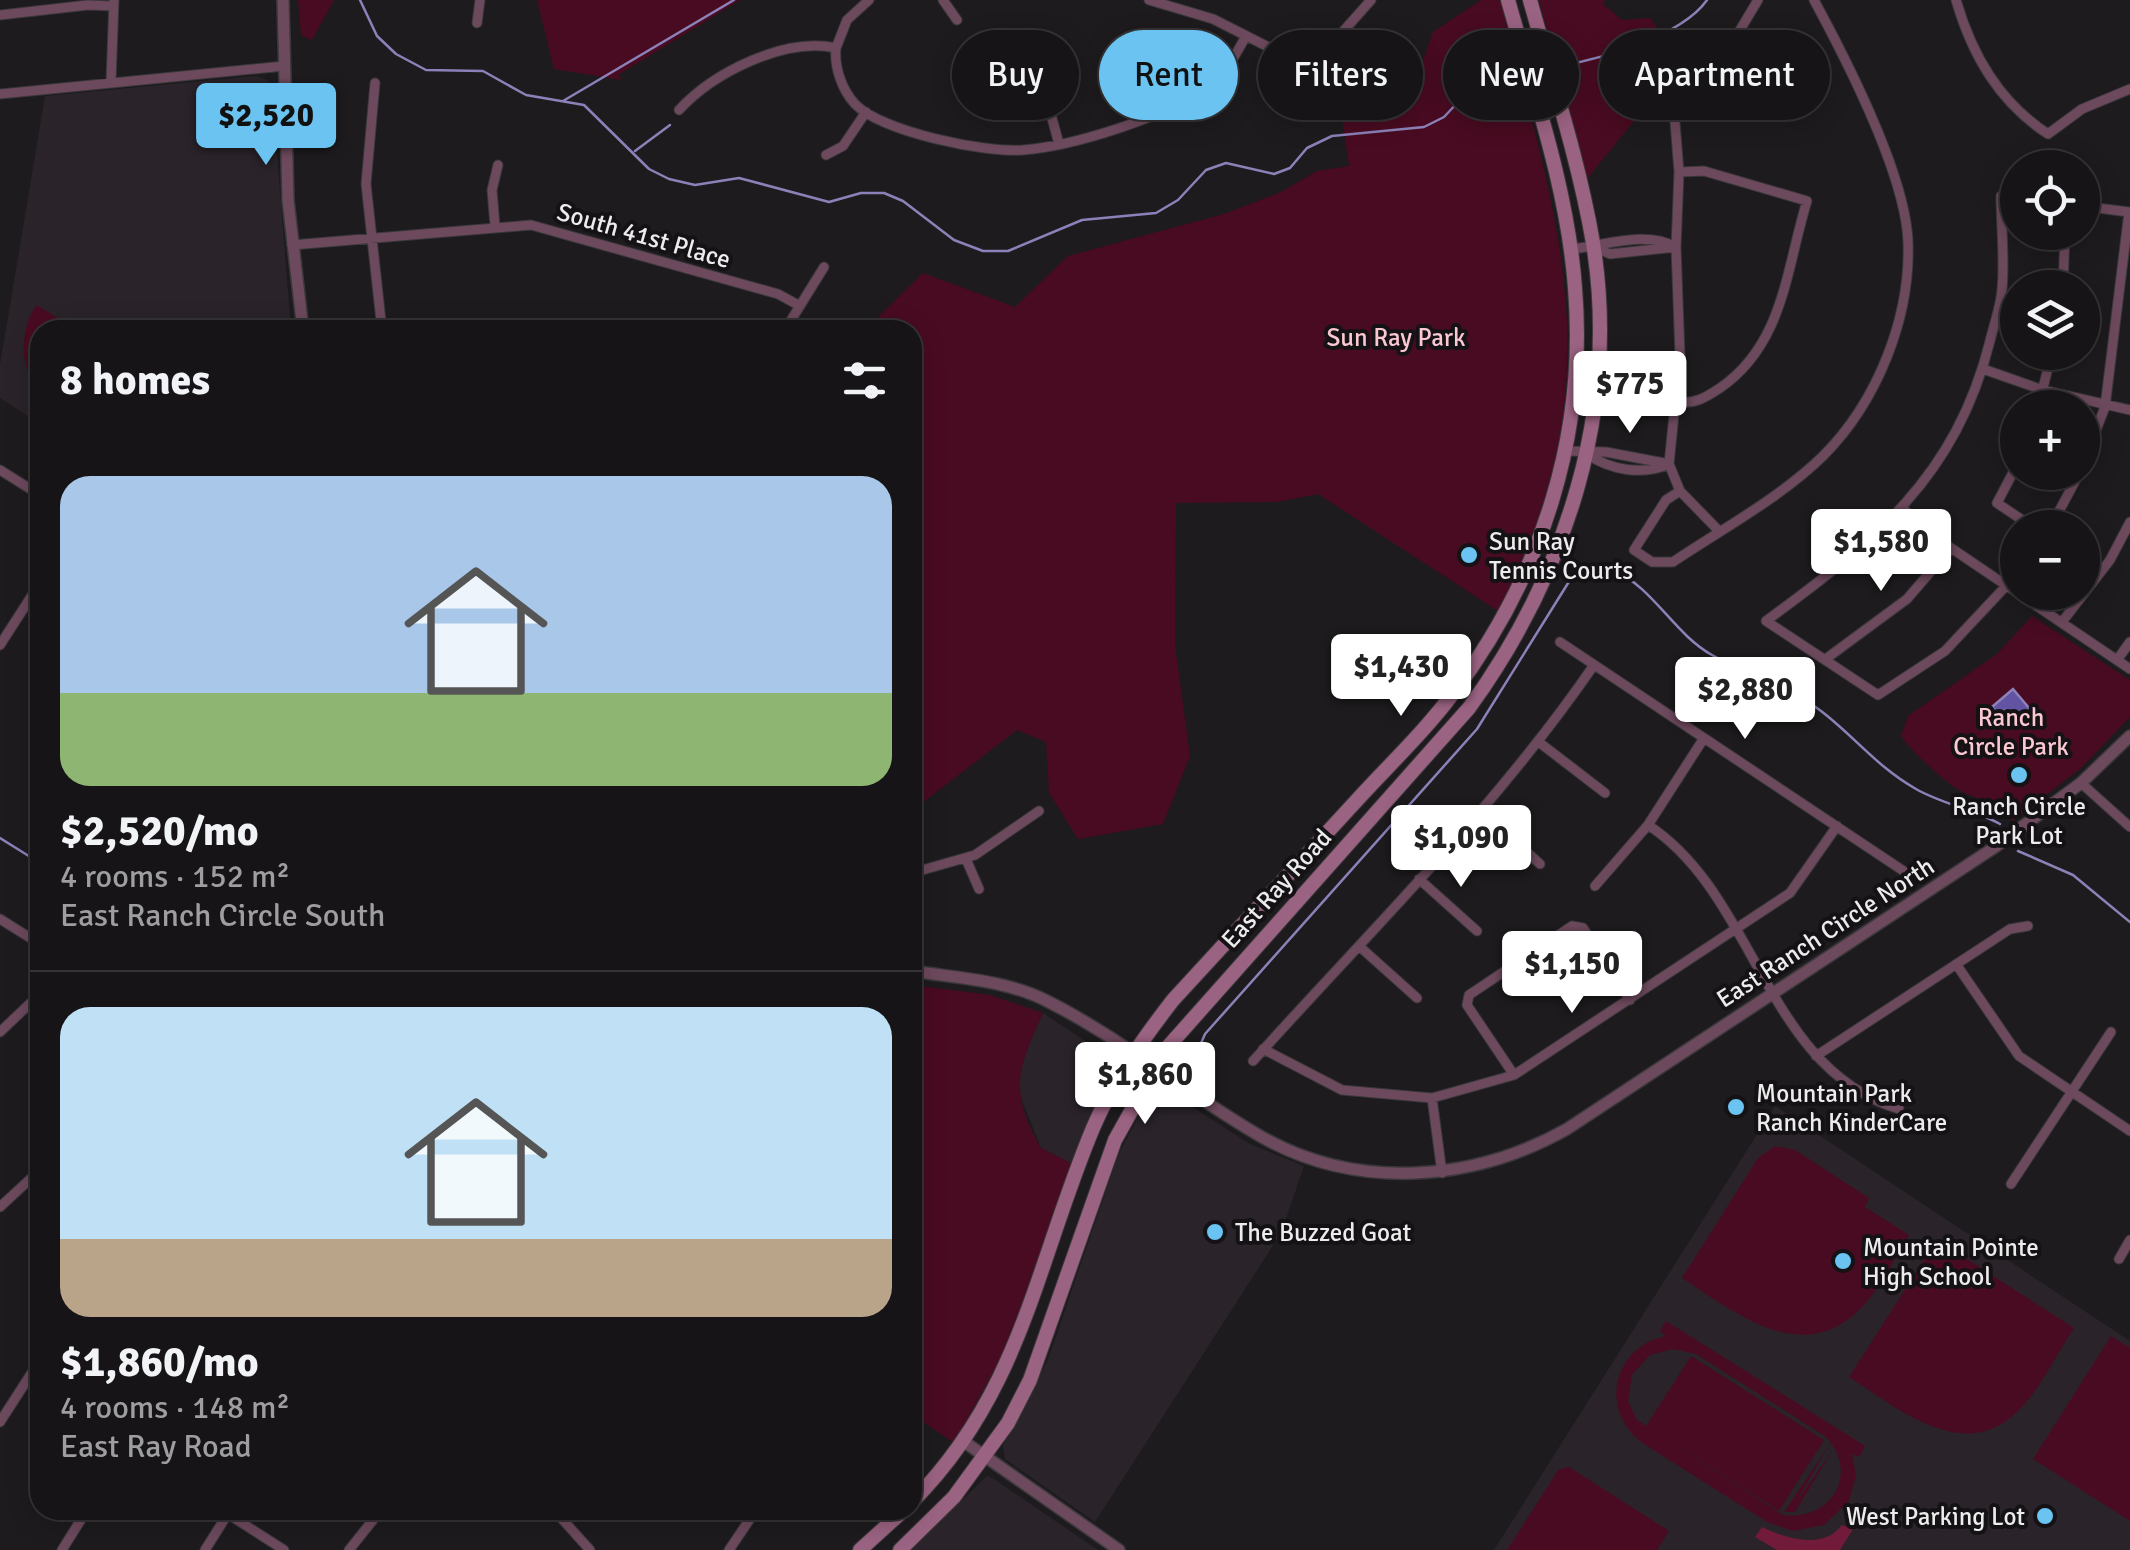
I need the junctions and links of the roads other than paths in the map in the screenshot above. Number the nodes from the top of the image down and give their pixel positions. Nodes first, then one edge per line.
1 (283, 0) edge
2 (480, 0) edge
3 (869, 0) edge
4 (944, 0) edge
5 (1149, 0) edge
6 (1371, 0) edge
7 (1508, 0) edge
8 (1530, 0) edge
9 (1758, 0) edge
10 (1814, 0) edge
11 (1956, 0) edge
12 (114, 3) edge
13 (0, 15) edge
14 (957, 20) dead end
15 (477, 23) dead end
16 (1246, 36) junction
17 (836, 48) junction
18 (284, 66) junction
19 (111, 81) junction
20 (375, 83) dead end
21 (2130, 90) edge
22 (0, 94) edge
23 (679, 110) dead end
24 (866, 112) junction
25 (1052, 120) edge
26 (1059, 144) junction
27 (826, 155) dead end
28 (498, 164) dead end
29 (1680, 172) junction
30 (2100, 208) edge
31 (2129, 212) edge
32 (495, 226) junction
33 (369, 238) junction
34 (292, 245) junction
35 (1594, 247) junction
36 (1676, 248) junction
37 (1571, 249) junction
38 (2002, 250) edge
39 (824, 267) dead end
40 (800, 306) junction
41 (302, 320) edge
42 (381, 320) edge
43 (791, 320) edge
44 (1983, 369) junction
45 (2048, 370) edge
46 (2044, 390) joint
47 (1677, 402) junction
48 (2100, 406) edge
49 (2105, 407) junction
50 (2130, 410) edge
51 (2100, 420) edge
52 (1566, 451) junction
53 (1586, 454) junction
54 (1668, 464) junction
55 (0, 470) edge
56 (30, 490) edge
57 (2003, 490) edge
58 (1680, 491) junction
59 (1903, 509) junction
60 (2007, 510) edge
61 (2130, 522) edge
62 (1719, 531) junction
63 (1951, 548) junction
64 (2000, 582) edge
65 (2000, 592) edge
66 (30, 598) edge
67 (2043, 610) edge
68 (2062, 622) junction
69 (1560, 642) dead end
70 (2130, 642) edge
71 (0, 644) edge
72 (1827, 658) junction
73 (2117, 660) junction
74 (1594, 665) junction
75 (2130, 669) edge
76 (2130, 736) edge
77 (1704, 738) junction
78 (1540, 743) junction
79 (2081, 783) junction
80 (1605, 793) dead end
81 (1039, 812) dead end
82 (1482, 812) junction
83 (1648, 825) junction
84 (1837, 826) junction
85 (2130, 827) edge
86 (966, 859) junction
87 (1540, 864) dead end
88 (1298, 866) junction
89 (922, 871) edge
90 (1908, 874) dead end
91 (1419, 879) junction
92 (1313, 880) junction
93 (1595, 886) dead end
94 (979, 889) dead end
95 (0, 919) edge
96 (2028, 926) dead end
97 (1738, 929) junction
98 (1477, 931) dead end
99 (30, 938) edge
100 (1359, 946) junction
101 (1956, 964) junction
102 (922, 972) edge
103 (1773, 993) junction
104 (1417, 998) dead end
105 (1630, 1000) junction
106 (30, 1004) edge
107 (0, 1032) edge
108 (2112, 1032) dead end
109 (1264, 1050) junction
110 (1816, 1056) junction
111 (1143, 1061) junction
112 (1253, 1061) dead end
113 (1514, 1075) junction
114 (2071, 1093) junction
115 (1432, 1098) junction
116 (1899, 1110) dead end
117 (2130, 1131) edge
118 (1442, 1172) junction
119 (30, 1179) edge
120 (2011, 1184) dead end
121 (0, 1206) edge
122 (2130, 1240) edge
123 (2119, 1259) dead end
124 (30, 1376) edge
125 (0, 1422) edge
126 (966, 1443) junction
127 (986, 1458) junction
128 (922, 1491) edge
129 (81, 1520) edge
130 (224, 1520) edge
131 (241, 1520) edge
132 (373, 1520) edge
133 (563, 1520) edge
134 (749, 1520) edge
135 (893, 1520) edge
136 (62, 1550) edge
137 (204, 1550) edge
138 (284, 1550) edge
139 (349, 1550) edge
140 (590, 1550) edge
141 (729, 1550) edge
142 (860, 1550) edge
143 (900, 1550) edge
144 (1119, 1550) edge

1 - 18 street
2 - 15 street
3 - 17 street
4 - 14 street
5 - 16 street
6 - 16 street
7 - 37 main road, East Ray Road
8 - 35 main road, East Ray Road
9 - 29 street
10 - 62 street
11 - 21 street
12 - 13 street
12 - 19 street
16 - 26 street
17 - 23 street
17 - 24 street
18 - 19 street
18 - 34 street
19 - 22 street
20 - 33 street
24 - 26 street
24 - 27 street
25 - 26 street
28 - 32 street
29 - 36 street
29 - 47 street
30 - 31 street
31 - 49 street
32 - 33 street, South 41st Place
32 - 40 street, South 41st Place
33 - 34 street, South 41st Place
33 - 42 street
34 - 41 street
35 - 36 street
35 - 37 street
35 - 53 main road, East Ray Road
36 - 47 street
37 - 52 main road, East Ray Road
38 - 44 street
39 - 40 street
40 - 43 street
44 - 46 street
44 - 59 street
45 - 46 street
47 - 54 street
48 - 49 street
49 - 50 street
49 - 51 street
52 - 53 street
52 - 88 main road, East Ray Road
53 - 54 street
53 - 92 main road, East Ray Road
54 - 58 street
55 - 56 street
57 - 60 street
58 - 62 street
58 - 62 street
59 - 63 street
59 - 72 street
61 - 68 street
63 - 64 street
63 - 72 street
65 - 72 street
66 - 71 street
67 - 68 street
68 - 73 street
69 - 74 street
70 - 73 street
73 - 75 street
74 - 77 street
74 - 78 street
76 - 79 street, East Ranch Circle North
77 - 83 street
77 - 84 street
78 - 80 street
78 - 82 street
79 - 85 street
79 - 103 street, East Ranch Circle North
81 - 86 street
82 - 87 street
82 - 91 street
83 - 93 street
83 - 97 street
84 - 90 street
84 - 97 street
86 - 89 street
86 - 94 street
88 - 92 main road
88 - 111 main road, East Ray Road
91 - 98 street
91 - 100 street
92 - 111 main road, East Ray Road
95 - 99 street
96 - 101 street
97 - 103 street
97 - 105 street
100 - 104 street
100 - 109 street
101 - 110 street
101 - 114 street
102 - 111 street, East Ranch Circle North
103 - 110 street
103 - 118 street, East Ranch Circle North
105 - 113 street
105 - 113 street
106 - 107 street
108 - 114 street
109 - 112 street
109 - 115 street
110 - 116 street
111 - 118 street, East Ranch Circle North
111 - 126 main road, East Ray Road
111 - 127 main road, East Ray Road
113 - 115 street
114 - 117 street
114 - 120 street
115 - 118 street
119 - 121 street
122 - 123 street
124 - 125 street
126 - 127 street
126 - 128 main road, East Ray Road
127 - 143 main road, East Ray Road
127 - 144 street
129 - 136 street
130 - 137 street
131 - 138 street
132 - 139 street
133 - 140 street
134 - 141 street
135 - 142 main road

